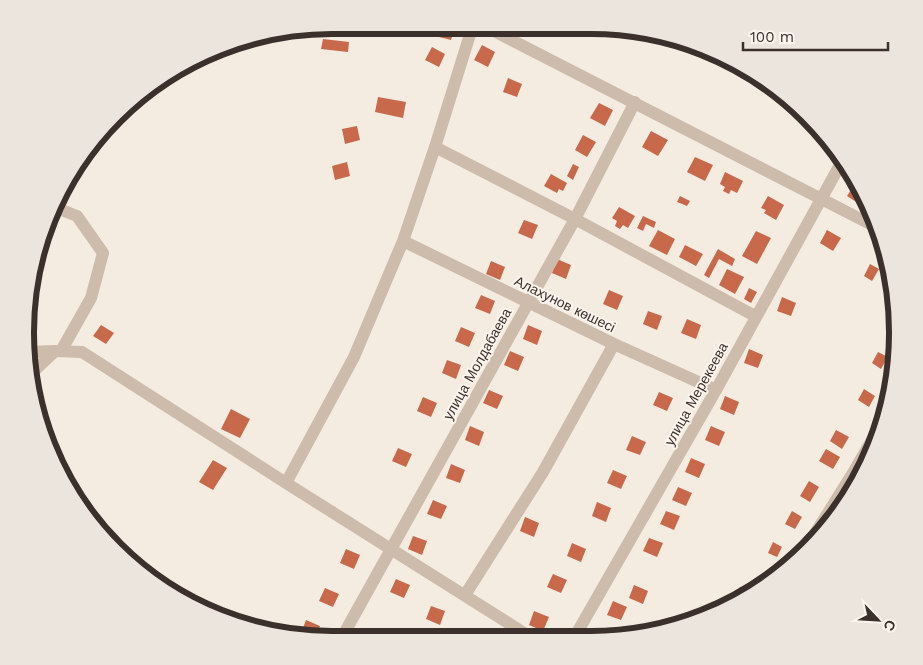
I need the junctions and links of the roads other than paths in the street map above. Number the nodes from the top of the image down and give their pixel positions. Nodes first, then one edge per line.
1 (470, 34) edge
2 (500, 34) edge
3 (635, 102) junction
4 (435, 147) junction
5 (839, 167) edge
6 (821, 198) junction
7 (60, 209) edge
8 (575, 219) junction
9 (869, 223) edge
10 (403, 241) junction
11 (528, 302) junction
12 (756, 316) junction
13 (614, 344) junction
14 (58, 351) junction
15 (34, 352) edge
16 (36, 370) edge
17 (716, 390) junction
18 (286, 483) junction
19 (391, 549) junction
20 (465, 596) junction
21 (345, 631) edge
22 (521, 631) edge
23 (578, 631) edge

1 - 4 street
2 - 3 street
3 - 6 street
3 - 8 street, улица Молдабаева
4 - 8 street
4 - 10 street
5 - 6 street, улица Мерекеева
6 - 9 street
6 - 12 street, улица Мерекеева
7 - 14 street
8 - 11 street, улица Молдабаева
8 - 12 street
10 - 11 street, Алахунов көшесі
10 - 18 street
11 - 13 street, Алахунов көшесі
11 - 19 street, улица Молдабаева
12 - 17 street, улица Мерекеева
13 - 17 street, Алахунов көшесі
13 - 20 street
14 - 15 street
14 - 16 street
14 - 18 street
17 - 23 street, улица Мерекеева
18 - 19 street
19 - 20 street
19 - 21 street, улица Молдабаева
20 - 22 street

